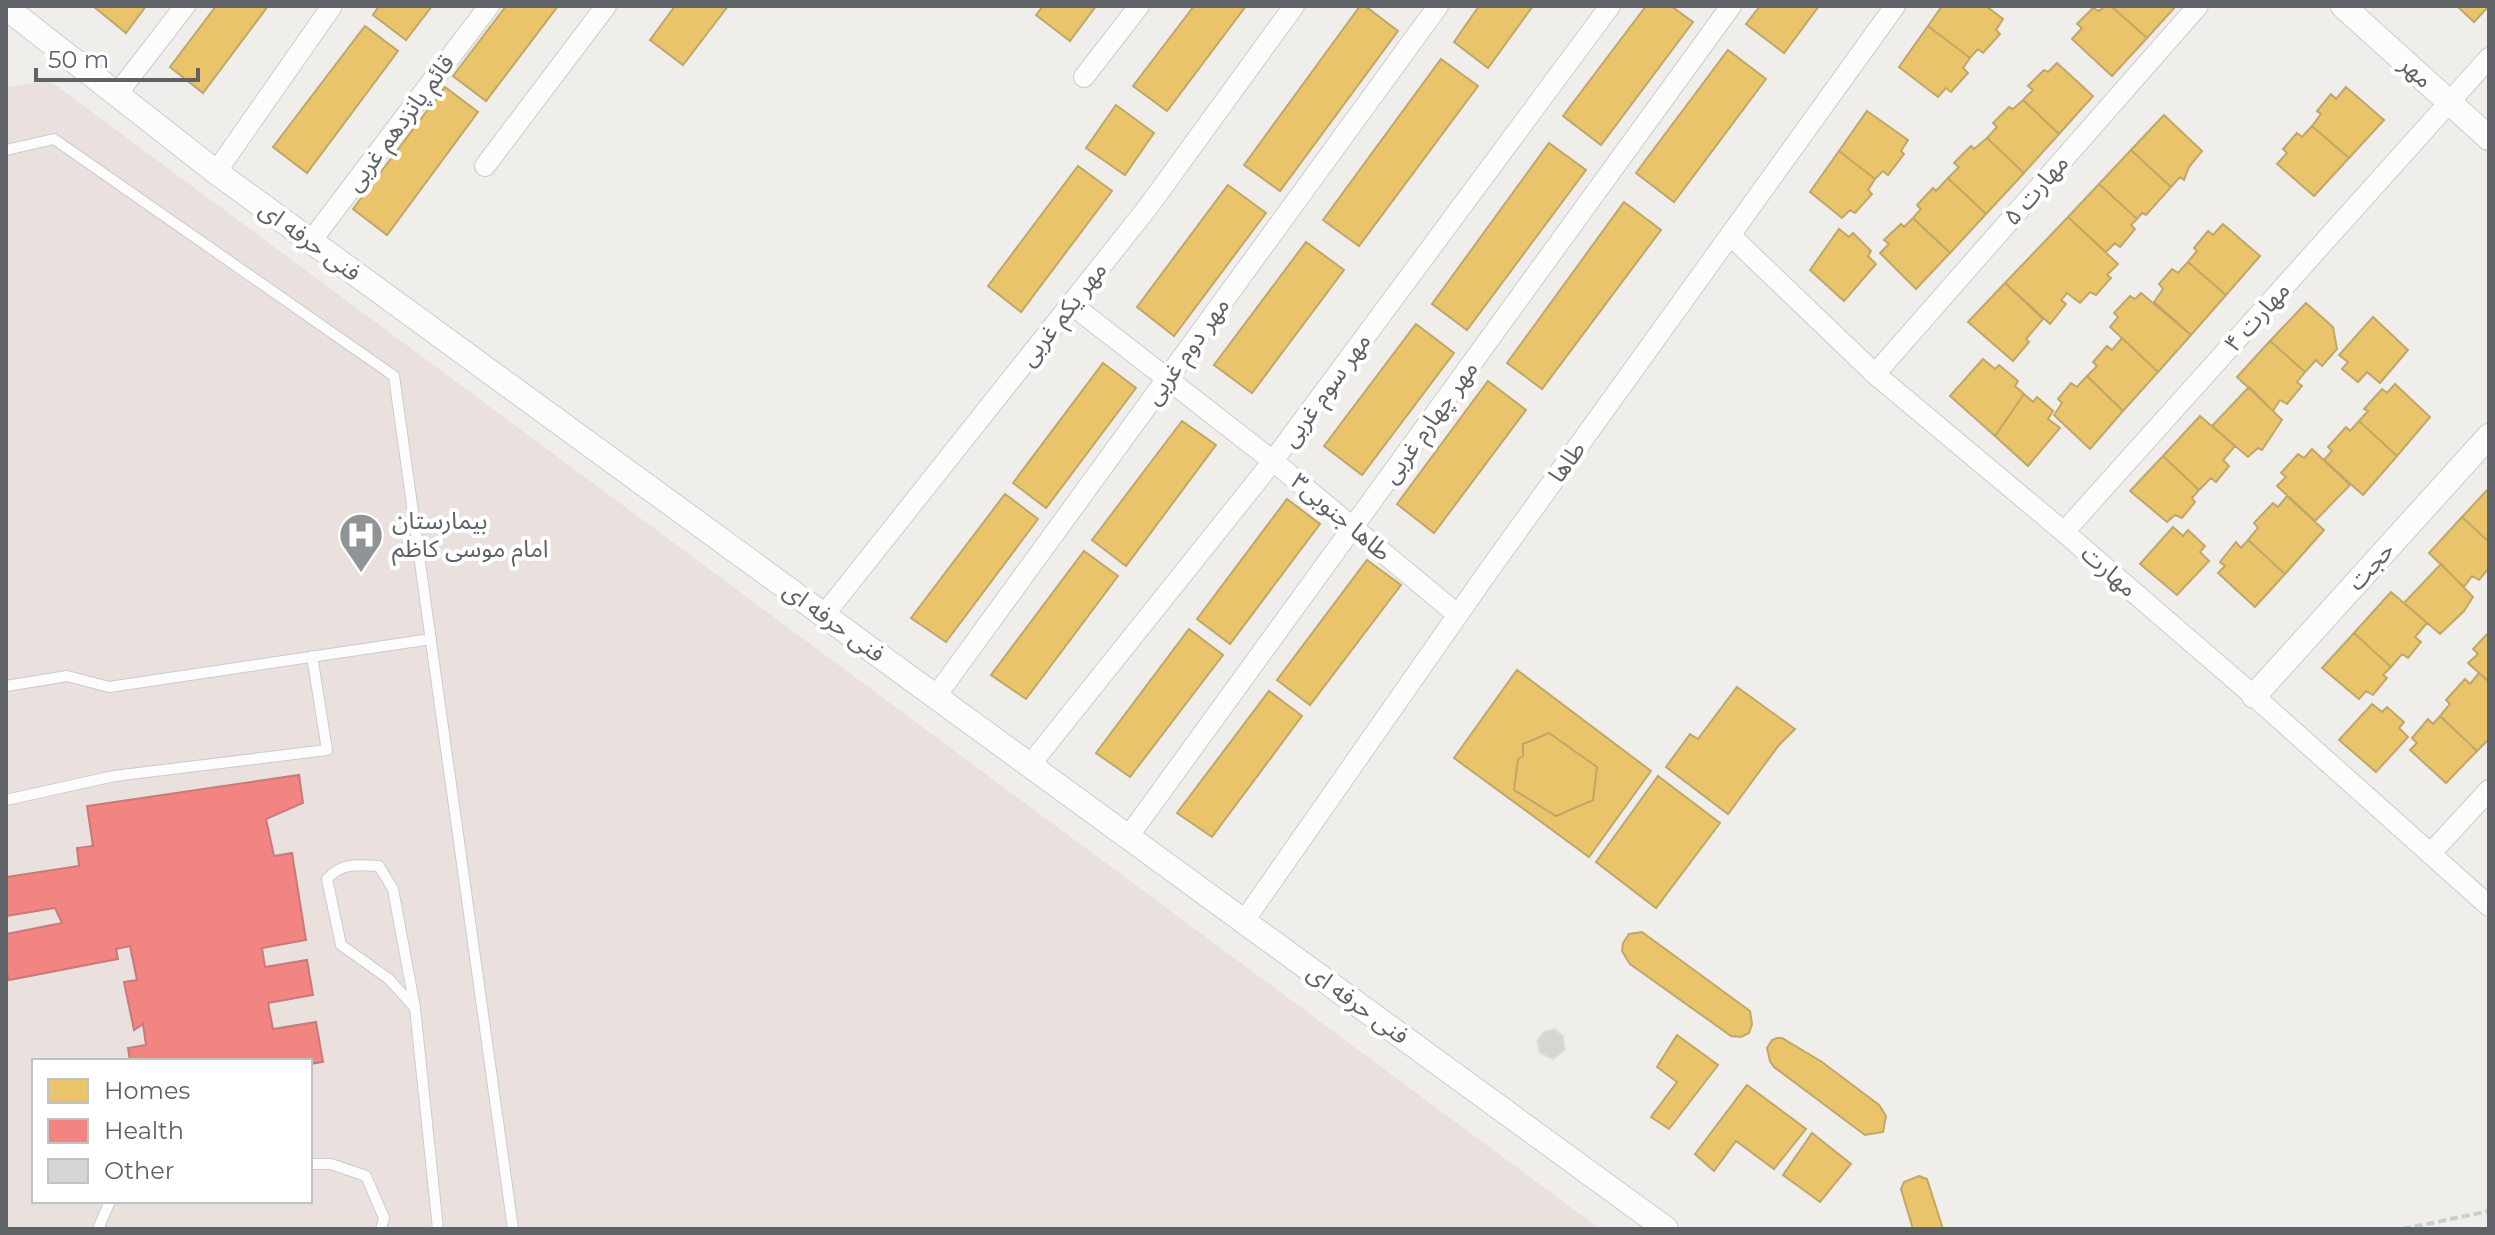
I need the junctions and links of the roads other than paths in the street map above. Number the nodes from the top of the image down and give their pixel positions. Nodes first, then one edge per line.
1 (185, 6) edge
2 (332, 6) edge
3 (489, 6) edge
4 (606, 6) edge
5 (1139, 6) edge
6 (1294, 6) edge
7 (1438, 6) edge
8 (1610, 6) edge
9 (1731, 6) edge
10 (1895, 6) edge
11 (2198, 6) edge
12 (2343, 6) edge
13 (8, 8) edge
14 (2489, 58) edge
15 (1084, 77) dead end
16 (117, 94) junction
17 (2449, 102) junction
18 (2489, 138) edge
19 (6, 150) edge
20 (485, 166) dead end
21 (216, 172) junction
22 (1730, 235) junction
23 (311, 241) junction
24 (1071, 304) junction
25 (1875, 374) junction
26 (1167, 378) junction
27 (2489, 436) edge
28 (1273, 461) junction
29 (1354, 527) junction
30 (2064, 532) junction
31 (824, 615) junction
32 (1458, 615) junction
33 (431, 639) junction
34 (312, 656) junction
35 (6, 686) edge
36 (936, 696) junction
37 (2254, 696) junction
38 (1030, 765) junction
39 (2489, 790) edge
40 (6, 800) edge
41 (1128, 837) junction
42 (2430, 854) junction
43 (2489, 906) edge
44 (1244, 921) junction
45 (415, 1008) junction
46 (312, 1164) edge
47 (109, 1203) edge
48 (98, 1229) edge
49 (381, 1229) edge
50 (438, 1229) edge
51 (513, 1229) edge
52 (1666, 1229) edge

1 - 16 street
2 - 21 street
3 - 23 street, قائم پانزدهم غربی
4 - 20 street
5 - 15 street
6 - 24 street, مهر یکم غربی
7 - 26 street, مهر دوم غربی
8 - 28 street, مهر سوم غربی
9 - 29 street, مهر چهارم غربی
10 - 22 street, طاها
11 - 25 street, مهارت ۵
12 - 17 street, مهر
13 - 16 street, فنی حرفه ای
14 - 17 street, مهارت ۴
16 - 21 street, فنی حرفه ای
17 - 18 street, مهر
17 - 30 street, مهارت ۴
19 - 33 lane
21 - 23 street, فنی حرفه ای
22 - 25 street, مهارت
22 - 32 street, طاها
23 - 31 street, فنی حرفه ای
24 - 26 street, طاها جنوبی۳
24 - 31 street, مهر یکم غربی
25 - 30 street, مهارت
26 - 28 street, طاها جنوبی۳
26 - 36 street, مهر دوم غربی
27 - 37 street, حجت
28 - 29 street, طاها جنوبی۳
28 - 38 street, مهر سوم غربی
29 - 32 street, طاها جنوبی۳
29 - 41 street, مهر چهارم غربی
30 - 37 street, مهارت
31 - 36 street, فنی حرفه ای
32 - 44 street, طاها
33 - 34 lane
33 - 51 lane
34 - 35 lane
34 - 40 lane
36 - 38 street, فنی حرفه ای
37 - 42 street, مهارت
38 - 41 street, فنی حرفه ای
39 - 42 street
41 - 44 street, فنی حرفه ای
42 - 43 street, مهارت
44 - 52 street, فنی حرفه ای
45 - 45 lane
45 - 50 lane
46 - 49 lane
47 - 48 lane

